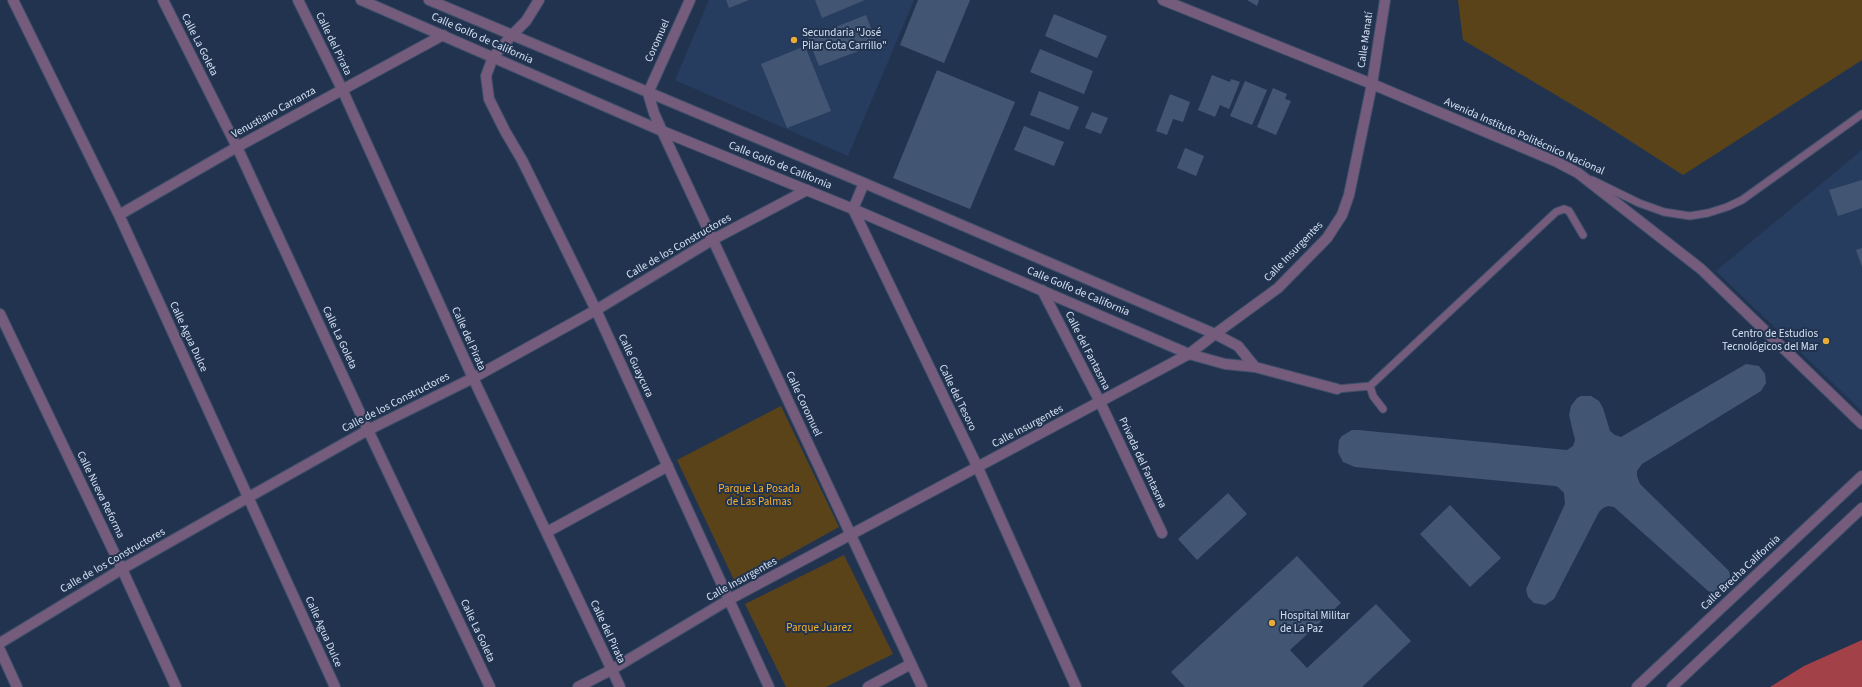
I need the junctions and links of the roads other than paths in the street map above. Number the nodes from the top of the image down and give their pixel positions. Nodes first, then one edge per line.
1 (13, 0) edge
2 (164, 0) edge
3 (298, 0) edge
4 (361, 0) edge
5 (429, 0) edge
6 (539, 0) edge
7 (690, 0) edge
8 (1163, 0) edge
9 (1384, 0) edge
10 (443, 35) junction
11 (512, 35) junction
12 (492, 57) junction
13 (1372, 84) junction
14 (342, 89) junction
15 (648, 93) junction
16 (1862, 114) edge
17 (662, 131) junction
18 (237, 147) junction
19 (1578, 173) junction
20 (864, 182) junction
21 (807, 190) junction
22 (853, 209) junction
23 (119, 216) junction
24 (1583, 235) dead end
25 (712, 240) junction
26 (1042, 290) junction
27 (596, 310) junction
28 (0, 314) edge
29 (1215, 334) junction
30 (1189, 354) junction
31 (1255, 367) junction
32 (473, 378) junction
33 (1370, 386) junction
34 (1337, 389) joint
35 (1100, 402) junction
36 (1382, 409) dead end
37 (1862, 424) edge
38 (368, 430) junction
39 (668, 466) junction
40 (978, 468) junction
41 (1862, 476) edge
42 (249, 497) junction
43 (1862, 508) edge
44 (547, 532) junction
45 (1162, 533) dead end
46 (852, 534) junction
47 (122, 569) junction
48 (730, 599) junction
49 (0, 643) edge
50 (0, 650) edge
51 (911, 664) junction
52 (611, 670) junction
53 (17, 687) edge
54 (176, 687) edge
55 (335, 687) edge
56 (490, 687) edge
57 (578, 687) edge
58 (620, 687) edge
59 (769, 687) edge
60 (868, 687) edge
61 (922, 687) edge
62 (1076, 687) edge
63 (1637, 687) edge
64 (1672, 687) edge

1 - 23 street, Calle Agua Dulce
2 - 18 street, Calle La Goleta
3 - 14 street, Calle del Pirata
4 - 10 street, Calle Golfo de California
5 - 11 street, Calle Golfo de California
6 - 11 street
7 - 15 street, Coromuel
8 - 13 street, Avenida Instituto Politécnico Nacional
9 - 13 street, Calle Manatí
10 - 12 street, Calle Golfo de California
10 - 14 street, Venustiano Carranza
11 - 12 street
11 - 15 street, Calle Golfo de California
12 - 17 street, Calle Golfo de California
12 - 27 street, Calle Guaycura
13 - 19 street, Avenida Instituto Politécnico Nacional
13 - 29 street, Calle Insurgentes
14 - 18 street, Venustiano Carranza
14 - 32 street, Calle del Pirata
15 - 17 street, Calle Coromuel
15 - 20 street, Calle Golfo de California
16 - 19 lane, Avenida Instituto Politécnico Nacional
17 - 21 street, Calle Golfo de California
17 - 25 street, Calle Coromuel
18 - 23 street, Venustiano Carranza
18 - 38 street, Calle La Goleta
19 - 37 street
20 - 22 street
20 - 29 street, Calle Golfo de California
21 - 22 street, Calle Golfo de California
21 - 25 street, Calle de los Constructores
22 - 26 street, Calle Golfo de California
22 - 40 street, Calle del Tesoro
23 - 42 street, Calle Agua Dulce
24 - 33 lane
25 - 27 street, Calle de los Constructores
25 - 46 street, Calle Coromuel
26 - 30 street, Calle Golfo de California
26 - 35 street, Calle del Fantasma
27 - 32 street, Calle de los Constructores
27 - 39 street, Calle Guaycura
28 - 47 street, Calle Nueva Reforma
29 - 30 street, Calle Insurgentes
29 - 31 street, Calle Golfo de California
30 - 31 street, Calle Golfo de California
30 - 35 street, Calle Insurgentes
31 - 34 street, Calle Golfo de California
32 - 38 street, Calle de los Constructores
32 - 44 street, Calle del Pirata
33 - 34 lane
33 - 36 lane
35 - 40 street, Calle Insurgentes
35 - 45 street, Privada del Fantasma
38 - 42 street, Calle de los Constructores
38 - 56 street, Calle La Goleta
39 - 44 street
39 - 48 street, Calle Guaycura
40 - 46 street, Calle Insurgentes
40 - 62 street, Calle del Tesoro
41 - 63 street, Calle Brecha California
42 - 47 street, Calle de los Constructores
42 - 55 street, Calle Agua Dulce
43 - 64 street
44 - 52 street, Calle del Pirata
46 - 48 street, Calle Insurgentes
46 - 51 street, Calle Coromuel
47 - 49 street, Calle de los Constructores
47 - 54 street, Calle Nueva Reforma
48 - 52 street, Calle Insurgentes
48 - 59 street, Calle Guaycura
50 - 53 street
51 - 60 street
51 - 61 street, Calle Coromuel
52 - 57 street, Calle Insurgentes
52 - 58 street, Calle del Pirata

